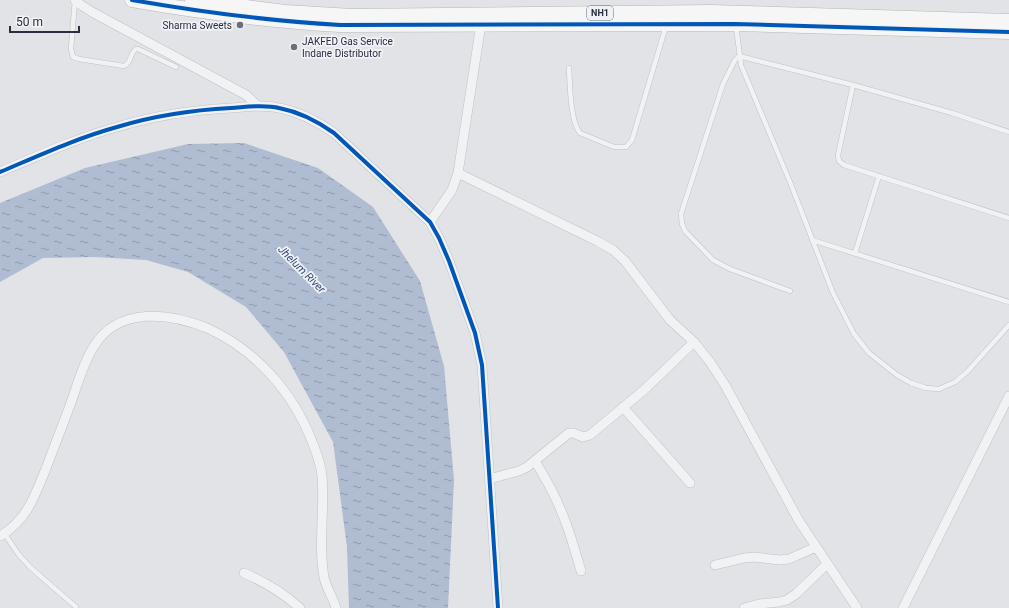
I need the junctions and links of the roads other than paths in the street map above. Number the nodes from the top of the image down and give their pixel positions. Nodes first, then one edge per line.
1 (75, 0) edge
2 (132, 0) edge
3 (192, 0) edge
4 (225, 6) edge
5 (667, 18) junction
6 (736, 18) junction
7 (1009, 21) edge
8 (482, 24) junction
9 (1009, 32) edge
10 (739, 56) junction
11 (176, 67) dead end
12 (569, 68) dead end
13 (853, 85) junction
14 (258, 106) junction
15 (1009, 132) edge
16 (0, 172) edge
17 (458, 173) junction
18 (879, 176) junction
19 (1009, 218) edge
20 (430, 222) junction
21 (812, 240) junction
22 (855, 253) junction
23 (790, 291) dead end
24 (1009, 302) edge
25 (1009, 325) edge
26 (694, 342) junction
27 (1009, 396) edge
28 (623, 407) junction
29 (535, 461) junction
30 (489, 479) junction
31 (690, 483) dead end
32 (2, 534) edge
33 (816, 547) junction
34 (827, 564) junction
35 (715, 565) dead end
36 (581, 570) dead end
37 (244, 573) dead end
38 (76, 608) edge
39 (300, 608) edge
40 (336, 608) edge
41 (498, 608) edge
42 (744, 608) edge
43 (857, 608) edge
44 (903, 608) edge

1 - 11 lane
1 - 14 street
2 - 4 highway, NH1
3 - 4 highway, NH1
4 - 5 highway, NH1
4 - 8 highway, NH1
5 - 6 highway, NH1
5 - 8 highway, NH1
5 - 12 lane
6 - 7 highway, NH1
6 - 9 highway, NH1
6 - 10 lane
8 - 17 street
10 - 13 lane
10 - 21 lane
10 - 23 lane
13 - 15 lane
13 - 18 lane
14 - 16 street
14 - 20 street
17 - 20 street
17 - 26 street
18 - 19 lane
18 - 22 lane
20 - 30 street
21 - 22 lane
21 - 25 lane
22 - 24 lane
26 - 28 street
26 - 33 street
27 - 44 street
28 - 29 street
28 - 31 street
29 - 30 street
29 - 36 street
30 - 41 street
32 - 38 lane
32 - 40 street
33 - 34 street
33 - 35 street
34 - 42 street
34 - 43 street
37 - 39 street

